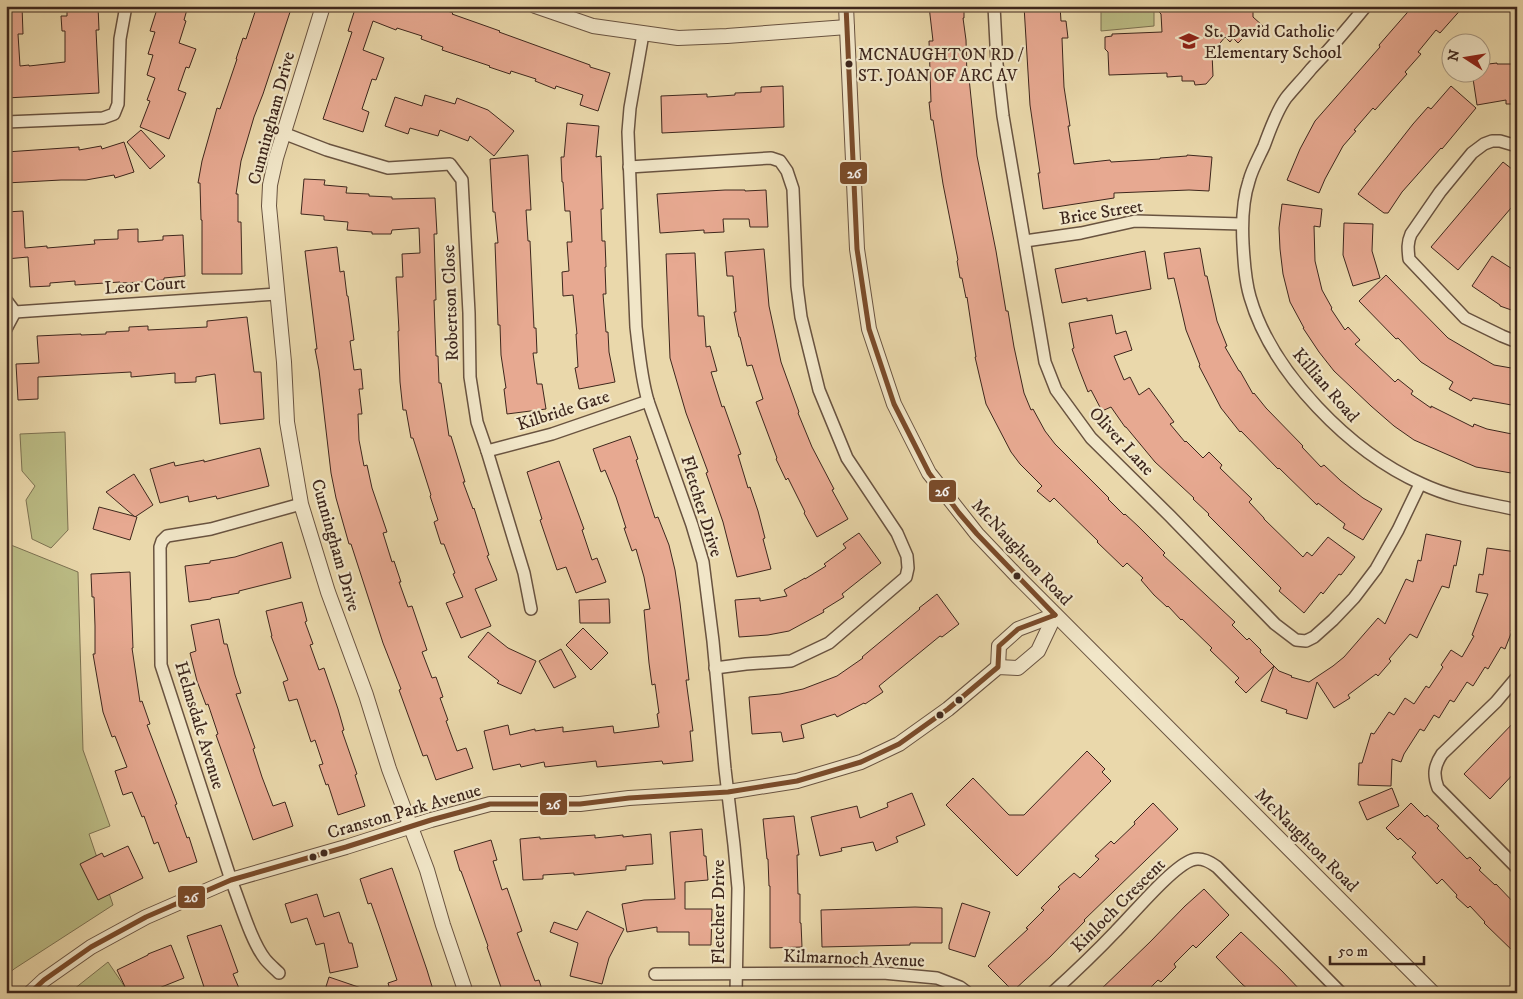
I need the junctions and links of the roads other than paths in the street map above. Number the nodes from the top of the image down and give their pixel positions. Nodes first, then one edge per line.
1 (126, 6) edge
2 (323, 6) edge
3 (535, 6) edge
4 (846, 6) edge
5 (994, 6) edge
6 (1366, 6) edge
7 (847, 27) junction
8 (643, 34) junction
9 (6, 122) edge
10 (284, 133) junction
11 (1517, 146) edge
12 (629, 167) junction
13 (1242, 224) junction
14 (1025, 241) junction
15 (277, 294) junction
16 (6, 300) edge
17 (15, 312) junction
18 (6, 329) edge
19 (1517, 342) edge
20 (648, 400) junction
21 (487, 451) junction
22 (1420, 484) junction
23 (301, 504) junction
24 (1517, 510) edge
25 (531, 609) dead end
26 (1055, 615) junction
27 (998, 667) junction
28 (715, 668) junction
29 (1517, 677) edge
30 (728, 792) junction
31 (410, 826) junction
32 (1517, 868) edge
33 (231, 880) junction
34 (279, 973) dead end
35 (655, 974) dead end
36 (736, 974) junction
37 (30, 993) edge
38 (466, 993) edge
39 (736, 993) edge
40 (968, 993) edge
41 (1052, 993) edge
42 (1341, 993) edge
43 (1433, 993) edge

1 - 9 street
2 - 10 street, Cunningham Drive
3 - 8 street
4 - 7 street, McNaughton Road
5 - 14 street, Oliver Lane
6 - 13 street, Killian Road
7 - 8 street
7 - 26 street, McNaughton Road
8 - 12 street, Fletcher Drive
10 - 15 street, Cunningham Drive
10 - 21 street, Robertson Close
11 - 19 street
12 - 20 street, Fletcher Drive
12 - 28 street
13 - 14 street, Brice Street
13 - 22 street, Killian Road
14 - 22 street, Oliver Lane
15 - 17 street, Leor Court
15 - 23 street, Cunningham Drive
16 - 17 street
17 - 18 street
20 - 21 street, Kilbride Gate
20 - 28 street, Fletcher Drive
21 - 25 street, Robertson Close
22 - 24 street, Killian Road
23 - 31 street, Cunningham Drive
23 - 33 street, Helmsdale Avenue
26 - 27 street
26 - 27 street
26 - 43 street, McNaughton Road
27 - 30 street, Cranston Park Avenue
28 - 30 street, Fletcher Drive
29 - 32 street
30 - 31 street, Cranston Park Avenue
30 - 36 street, Fletcher Drive
31 - 33 street, Cranston Park Avenue
31 - 38 street, Cunningham Drive
33 - 34 street, Helmsdale Avenue
33 - 37 street, Cranston Park Avenue
35 - 36 street, Kilmarnoch Avenue
36 - 39 street, Fletcher Drive
36 - 40 street, Kilmarnoch Avenue
41 - 42 street, Kinloch Crescent

